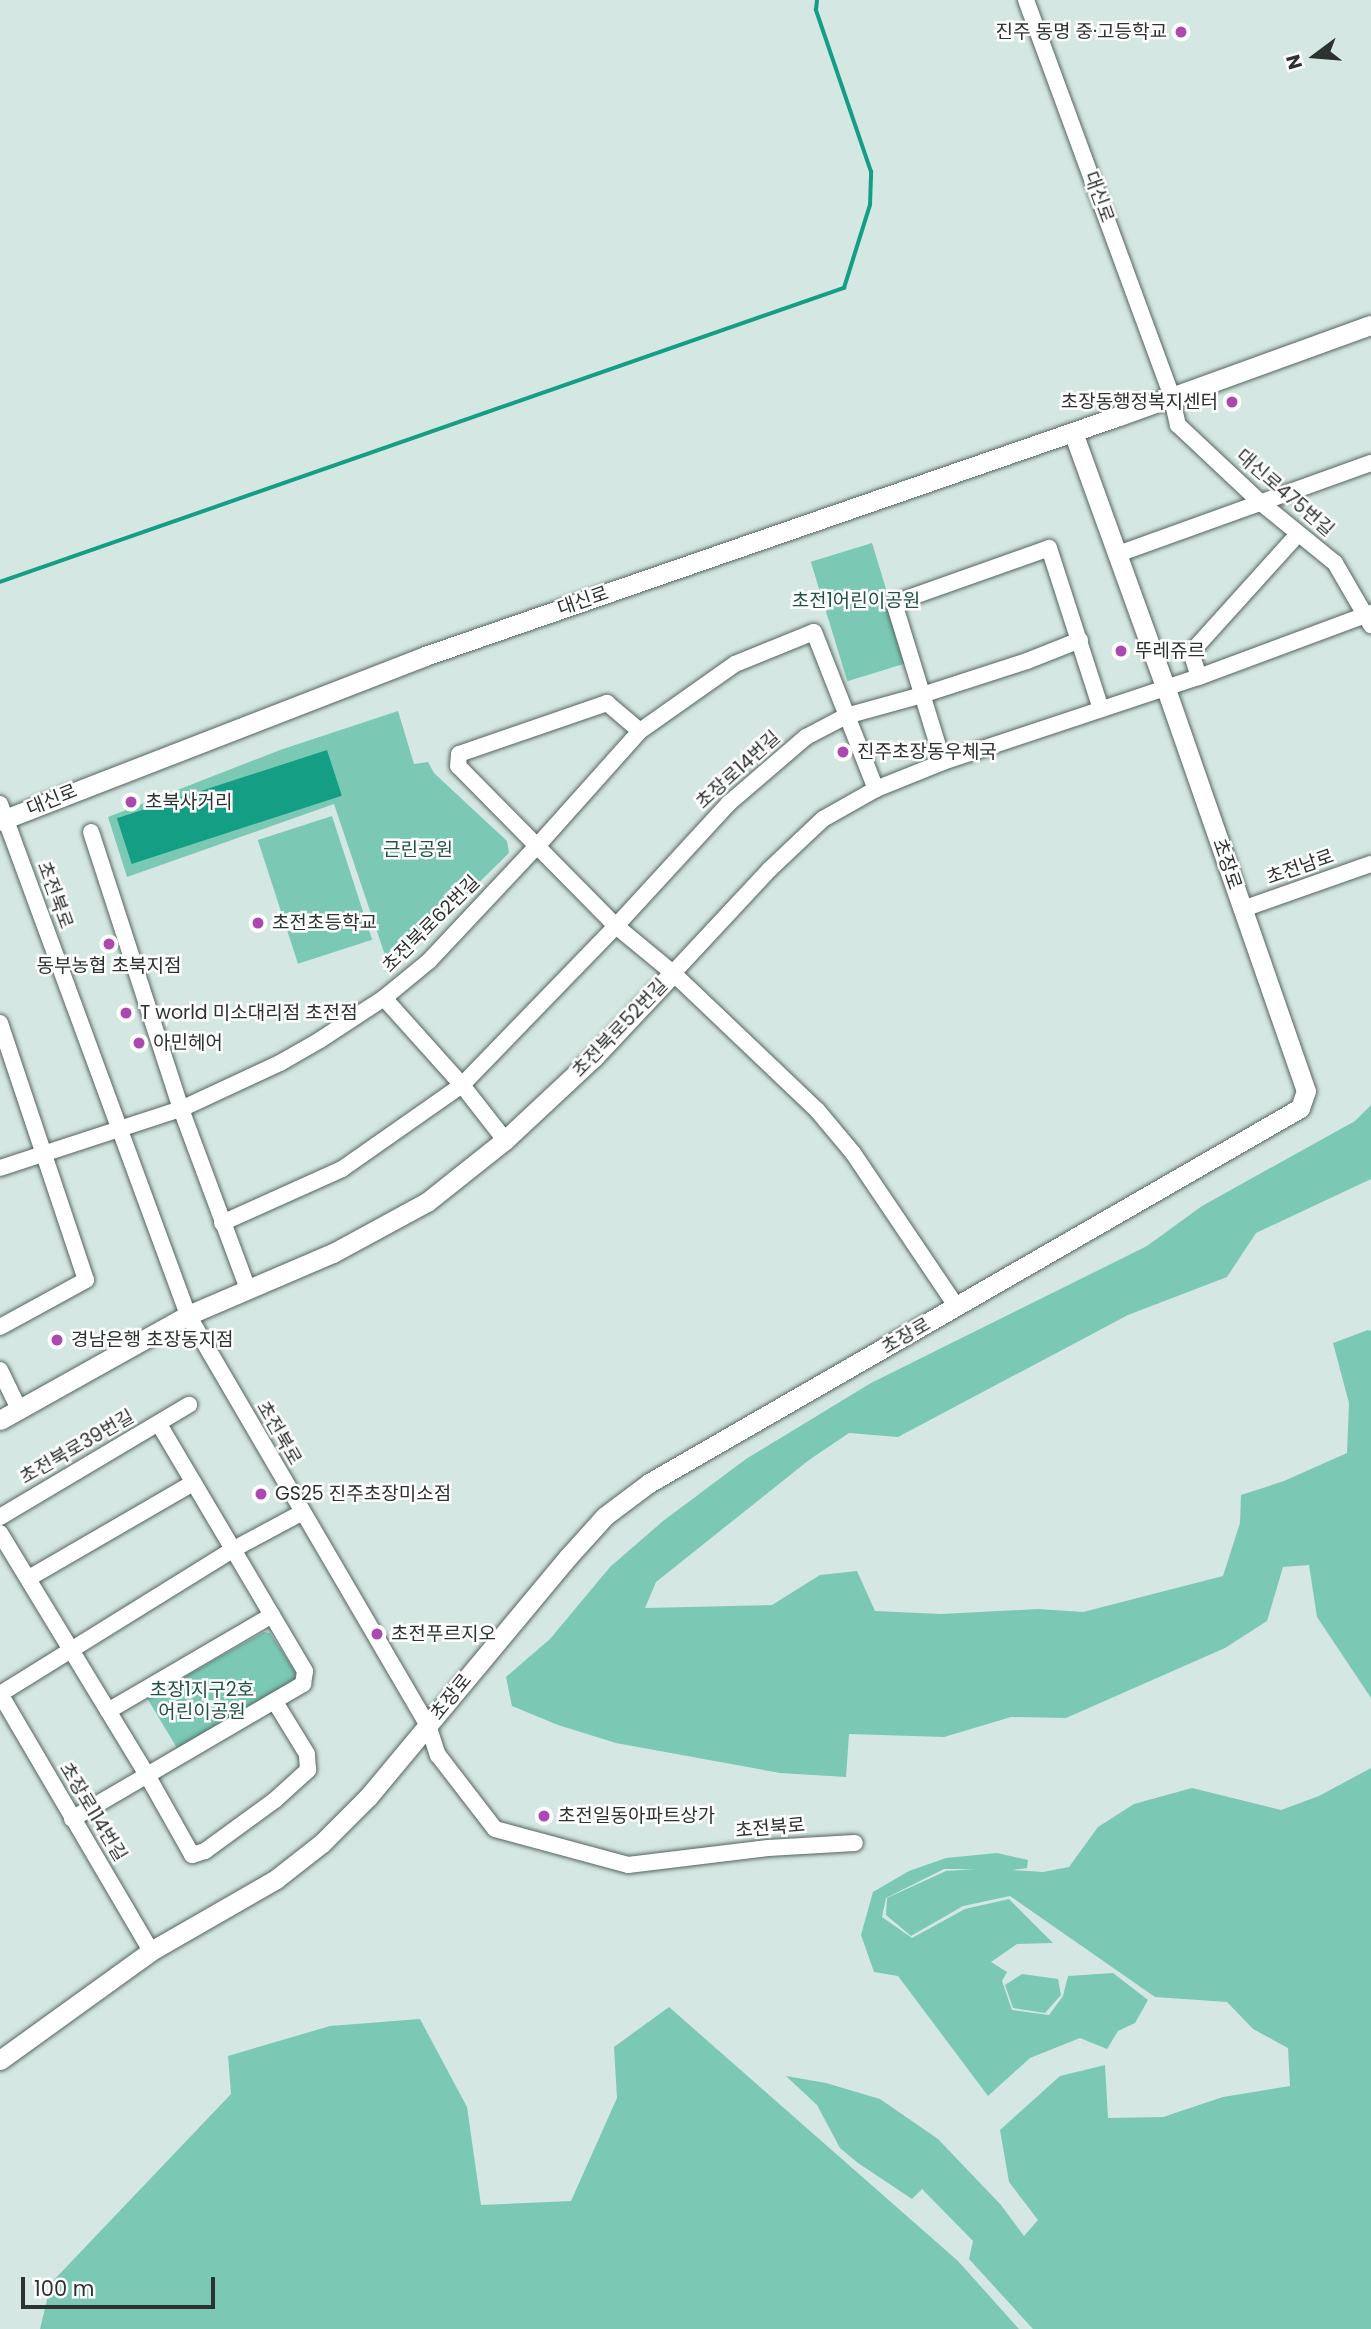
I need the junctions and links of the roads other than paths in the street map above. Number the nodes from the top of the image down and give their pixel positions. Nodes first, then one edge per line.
1 (1027, 0) edge
2 (1371, 325) edge
3 (1171, 395) junction
4 (1073, 432) junction
5 (1371, 463) edge
6 (1260, 502) junction
7 (1298, 534) junction
8 (1118, 554) junction
9 (1369, 618) edge
10 (1080, 640) junction
11 (1199, 677) junction
12 (1167, 689) junction
13 (922, 695) junction
14 (1101, 709) junction
15 (846, 716) junction
16 (640, 731) junction
17 (943, 762) junction
18 (876, 789) junction
19 (2, 815) edge
20 (91, 832) dead end
21 (537, 846) junction
22 (1371, 864) edge
23 (1243, 909) junction
24 (617, 926) junction
25 (673, 972) junction
26 (384, 998) junction
27 (0, 1023) edge
28 (5, 1054) edge
29 (462, 1085) junction
30 (181, 1109) junction
31 (118, 1127) junction
32 (505, 1140) junction
33 (45, 1151) junction
34 (0, 1167) edge
35 (222, 1223) junction
36 (248, 1289) junction
37 (957, 1307) junction
38 (188, 1315) junction
39 (0, 1327) edge
40 (0, 1370) edge
41 (189, 1405) dead end
42 (19, 1409) junction
43 (0, 1420) edge
44 (159, 1424) junction
45 (193, 1483) junction
46 (301, 1513) junction
47 (0, 1517) edge
48 (0, 1533) edge
49 (234, 1549) junction
50 (29, 1578) junction
51 (272, 1615) junction
52 (73, 1650) junction
53 (0, 1694) edge
54 (275, 1702) junction
55 (108, 1711) junction
56 (428, 1726) junction
57 (148, 1775) junction
58 (72, 1819) junction
59 (855, 1843) dead end
60 (151, 1951) junction
61 (0, 2060) edge

1 - 3 street, 대신로
2 - 3 street, 대신로
3 - 4 street, 대신로
3 - 6 street, 대신로475번길
4 - 8 street, 초장로
4 - 19 street, 대신로
5 - 6 street
6 - 7 street, 대신로475번길
6 - 8 street
7 - 9 street, 대신로475번길
7 - 11 street
8 - 12 street, 초장로
9 - 11 street
10 - 13 street
10 - 13 street
10 - 14 street
11 - 12 street
12 - 14 street
12 - 23 street, 초장로
13 - 15 street, 초장로14번길
13 - 17 street
14 - 17 street
15 - 16 street, 초전북로62번길
15 - 18 street
15 - 24 street, 초장로14번길
16 - 21 street, 초전북로62번길
16 - 21 street
17 - 18 street
18 - 25 street
19 - 31 street, 초전북로
20 - 30 street
21 - 24 street, 초전북로52번길
21 - 26 street, 초전북로62번길
22 - 23 street, 초전남로
23 - 37 street, 초장로
24 - 25 street, 초전북로52번길
24 - 29 street
25 - 32 street, 초전북로52번길
25 - 37 street
26 - 29 street
26 - 30 street, 초전북로62번길
27 - 28 street
28 - 33 street
29 - 32 street
29 - 35 street
30 - 31 street, 초전북로62번길
30 - 35 street
31 - 33 street, 초전북로62번길
31 - 38 street, 초전북로
32 - 36 street, 초전북로52번길
33 - 34 street, 초전북로62번길
33 - 39 street
35 - 36 street
36 - 38 street, 초전북로52번길
37 - 56 street, 초장로
38 - 42 street, 초전북로52번길
38 - 46 street, 초전북로
40 - 42 street
41 - 44 street
42 - 43 street, 초전북로52번길
44 - 45 street, 초전북로39번길
44 - 47 street, 초전북로39번길
45 - 49 street, 초전북로39번길
45 - 50 street
46 - 49 street
46 - 56 street, 초전북로
48 - 50 street
49 - 51 street, 초전북로39번길
49 - 52 street
50 - 52 street
51 - 54 street, 초전북로39번길
51 - 55 street
52 - 53 street
52 - 55 street
53 - 58 street, 초장로114번길
54 - 57 street, 초전북로39번길
54 - 57 street
55 - 57 street
56 - 59 street, 초전북로
56 - 60 street, 초장로
57 - 58 street, 초전북로39번길
58 - 60 street, 초장로114번길
60 - 61 street, 초장로

